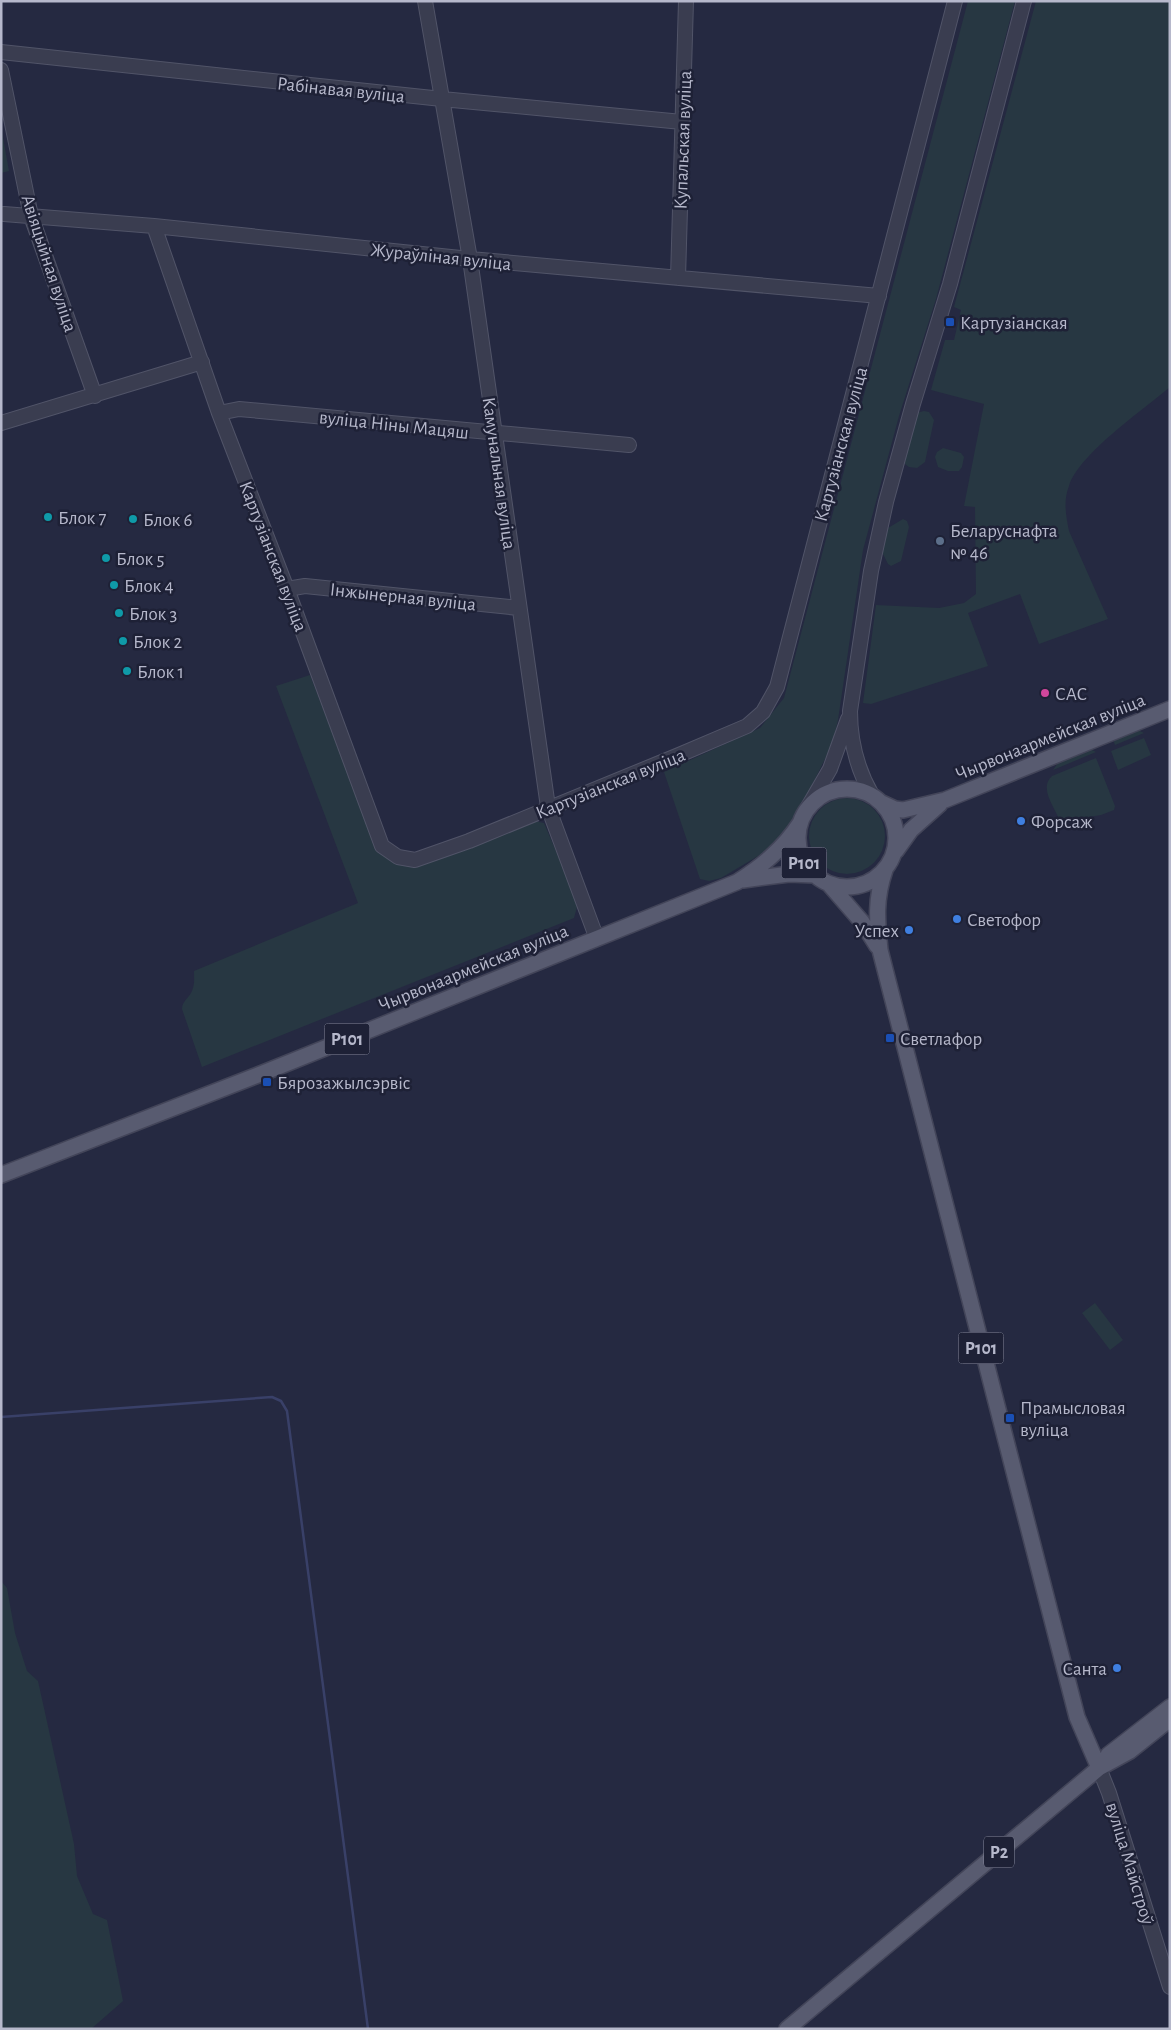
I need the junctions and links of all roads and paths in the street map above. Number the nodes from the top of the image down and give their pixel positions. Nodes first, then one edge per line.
1 (425, 1) edge
2 (686, 1) edge
3 (955, 1) edge
4 (1024, 1) edge
5 (1, 52) edge
6 (1, 70) edge
7 (442, 99) junction
8 (682, 122) junction
9 (4, 214) dead end
10 (31, 216) junction
11 (154, 226) junction
12 (470, 259) junction
13 (678, 278) junction
14 (879, 296) junction
15 (202, 362) junction
16 (95, 396) junction
17 (219, 413) junction
18 (1, 423) edge
19 (494, 434) junction
20 (629, 445) dead end
21 (288, 589) junction
22 (519, 608) junction
23 (1170, 708) edge
24 (850, 711) junction
25 (877, 799) junction
26 (945, 800) junction
27 (808, 807) junction
28 (548, 808) junction
29 (800, 823) junction
30 (895, 852) junction
31 (885, 870) junction
32 (814, 875) junction
33 (737, 882) junction
34 (828, 884) junction
35 (597, 939) junction
36 (880, 950) junction
37 (1, 1175) edge
38 (1170, 1707) edge
39 (1170, 1719) edge
40 (1083, 1733) junction
41 (1123, 1743) junction
42 (1099, 1768) junction
43 (1170, 1987) edge
44 (787, 2029) edge

1 - 7 street, Камунальная вуліца
2 - 8 street, Купальская вуліца
3 - 14 street, Картузіанская вуліца
4 - 24 street
5 - 7 street, Рабінавая вуліца
6 - 10 street, Авіяцыйная вуліца
7 - 8 street, Рабінавая вуліца
7 - 12 street, Камунальная вуліца
8 - 13 street, Купальская вуліца
9 - 10 street, Жураўліная вуліца
10 - 11 street, Жураўліная вуліца
10 - 16 street, Авіяцыйная вуліца
11 - 12 street, Жураўліная вуліца
11 - 15 street, Картузіанская вуліца
12 - 13 street, Жураўліная вуліца
12 - 19 street, Камунальная вуліца
13 - 14 street, Жураўліная вуліца
14 - 28 street, Картузіанская вуліца
15 - 16 street
15 - 17 street, Картузіанская вуліца
16 - 18 street
17 - 19 street, вуліца Ніны Мацяш
17 - 21 street, Картузіанская вуліца
19 - 20 street, вуліца Ніны Мацяш
19 - 22 street, Камунальная вуліца
21 - 22 street, Інжынерная вуліца
21 - 28 street, Картузіанская вуліца
22 - 28 street, Камунальная вуліца
23 - 26 main road, Чырвонаармейская вуліца
24 - 25 street
24 - 27 street
25 - 26 main road, Чырвонаармейская вуліца
25 - 27 main road, Р101
25 - 30 main road, Р101
26 - 30 main road, Чырвонаармейская вуліца
27 - 29 main road, Р101
28 - 35 street, Камунальная вуліца
29 - 32 main road, Р101
29 - 33 main road, Чырвонаармейская вуліца / Р101
30 - 31 main road, Р101
31 - 34 main road, Р101
31 - 36 main road, Р101
32 - 33 main road, Чырвонаармейская вуліца / Р101
32 - 34 main road, Р101
33 - 35 main road, Чырвонаармейская вуліца / Р101
34 - 36 main road, Р101
35 - 37 main road, Чырвонаармейская вуліца / Р101
36 - 40 main road, Р101
38 - 41 main road, Р2
39 - 42 main road, Р2
40 - 41 main road
40 - 42 main road, Р101
41 - 42 main road, Р2
42 - 43 street, вуліца Майстроў
42 - 44 main road, Р2

